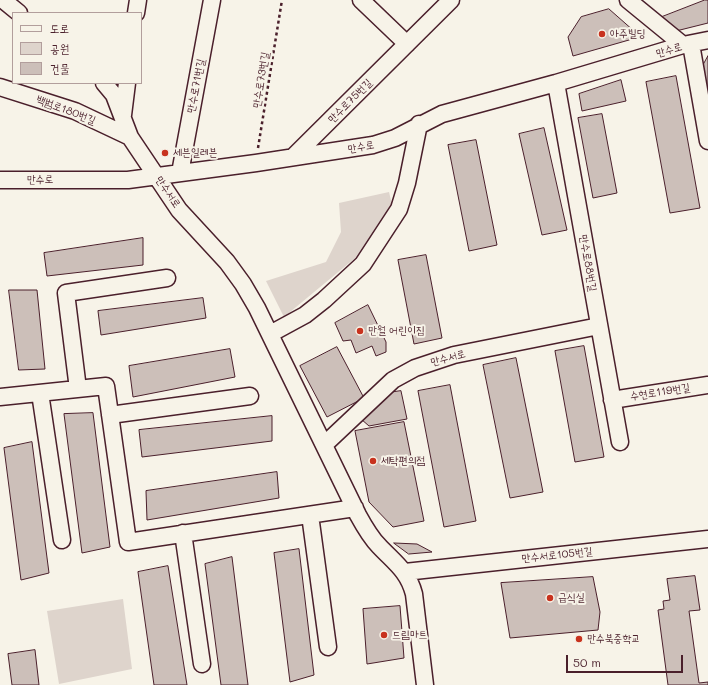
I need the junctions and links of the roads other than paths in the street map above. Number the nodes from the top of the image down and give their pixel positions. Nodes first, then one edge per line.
1 (3, 0) edge
2 (138, 0) edge
3 (212, 0) edge
4 (361, 0) edge
5 (451, 0) edge
6 (628, 0) edge
7 (18, 12) edge
8 (136, 12) edge
9 (708, 40) edge
10 (407, 44) junction
11 (687, 44) junction
12 (556, 83) junction
13 (105, 84) edge
14 (127, 84) edge
15 (0, 87) edge
16 (122, 117) junction
17 (419, 124) junction
18 (130, 136) junction
19 (708, 141) edge
20 (293, 157) junction
21 (180, 173) junction
22 (156, 175) junction
23 (0, 180) edge
24 (167, 278) dead end
25 (599, 326) junction
26 (270, 334) junction
27 (708, 385) edge
28 (78, 389) junction
29 (40, 393) junction
30 (250, 396) dead end
31 (0, 397) edge
32 (612, 400) junction
33 (110, 415) junction
34 (620, 442) dead end
35 (324, 445) junction
36 (355, 508) junction
37 (310, 515) junction
38 (183, 534) junction
39 (708, 539) edge
40 (62, 540) dead end
41 (405, 572) junction
42 (328, 648) dead end
43 (202, 664) dead end
44 (425, 685) edge

1 - 7 street
2 - 8 street
3 - 21 street, 만수로71번길
4 - 10 street
5 - 10 street, 만수로75번길
6 - 11 street
9 - 11 street, 만수로
10 - 20 street, 만수로75번길
11 - 12 street, 만수로
11 - 19 street
12 - 17 street, 만수로
12 - 25 street, 만수로88번길
13 - 16 street, 만수서로
14 - 16 street
15 - 18 street, 백범로180번길
16 - 18 street, 만수서로
17 - 20 street, 만수로
17 - 26 street
18 - 22 street, 만수서로
20 - 21 street, 만수로
21 - 22 street, 만수로
22 - 23 street, 만수로
22 - 26 street, 만수서로
24 - 28 street
25 - 32 street, 만수로88번길
25 - 35 street, 만수서로
26 - 35 street, 만수서로
27 - 32 street, 수현로119번길
28 - 29 street
28 - 33 street
29 - 31 street
29 - 40 street
30 - 33 street
32 - 34 street, 만수로88번길
33 - 38 street
35 - 36 street, 만수서로
36 - 37 street
36 - 41 street, 만수서로
37 - 38 street
37 - 42 street
38 - 43 street
39 - 41 street, 만수서로105번길
41 - 44 street, 만수서로

